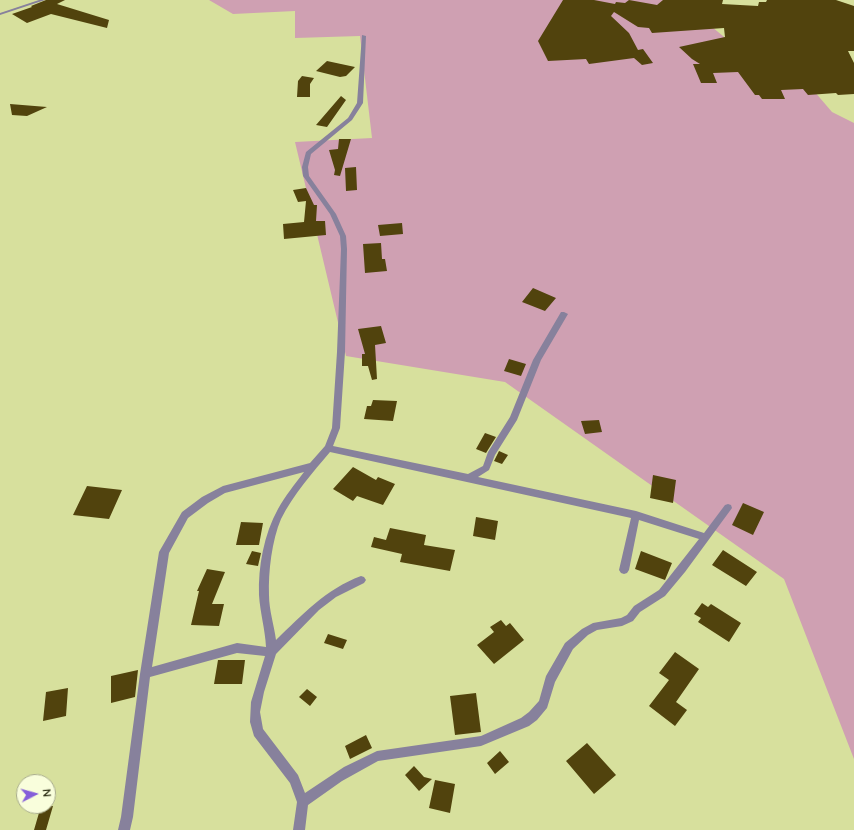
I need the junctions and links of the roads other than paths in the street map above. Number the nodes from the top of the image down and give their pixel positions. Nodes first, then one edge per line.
1 (42, 0) edge
2 (0, 14) edge
3 (364, 36) dead end
4 (564, 314) dead end
5 (328, 448) junction
6 (313, 466) junction
7 (469, 478) junction
8 (728, 508) dead end
9 (636, 515) junction
10 (706, 537) junction
11 (624, 570) dead end
12 (362, 580) dead end
13 (272, 652) junction
14 (145, 674) junction
15 (303, 802) junction
16 (124, 830) edge
17 (299, 830) edge

1 - 2 street
3 - 5 street
4 - 7 street
5 - 6 street
5 - 7 street
6 - 13 street
6 - 14 street
7 - 9 street
8 - 10 street
9 - 10 street
9 - 11 street
10 - 15 street
12 - 13 street
13 - 14 street
13 - 15 street
14 - 16 street
15 - 17 street

